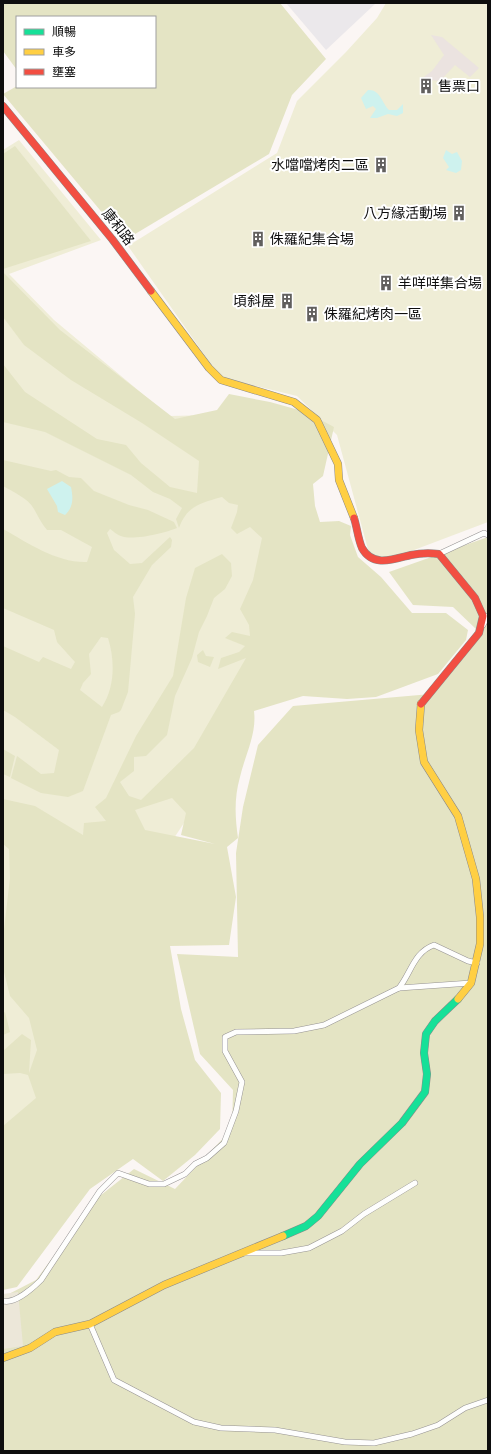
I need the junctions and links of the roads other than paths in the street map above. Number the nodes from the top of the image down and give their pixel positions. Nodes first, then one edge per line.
1 (3, 106) edge
2 (488, 535) edge
3 (439, 554) junction
4 (488, 616) edge
5 (479, 633) junction
6 (477, 963) junction
7 (471, 983) junction
8 (399, 988) junction
9 (415, 1183) dead end
10 (238, 1253) junction
11 (3, 1301) edge
12 (90, 1324) junction
13 (3, 1358) edge
14 (488, 1400) edge

1 - 3 street, 康和路
2 - 3 street
3 - 5 street
4 - 5 street
5 - 6 street
6 - 7 street
6 - 8 street
7 - 8 street
7 - 10 street
8 - 11 street
9 - 10 street
10 - 12 street
12 - 13 street
12 - 14 street

